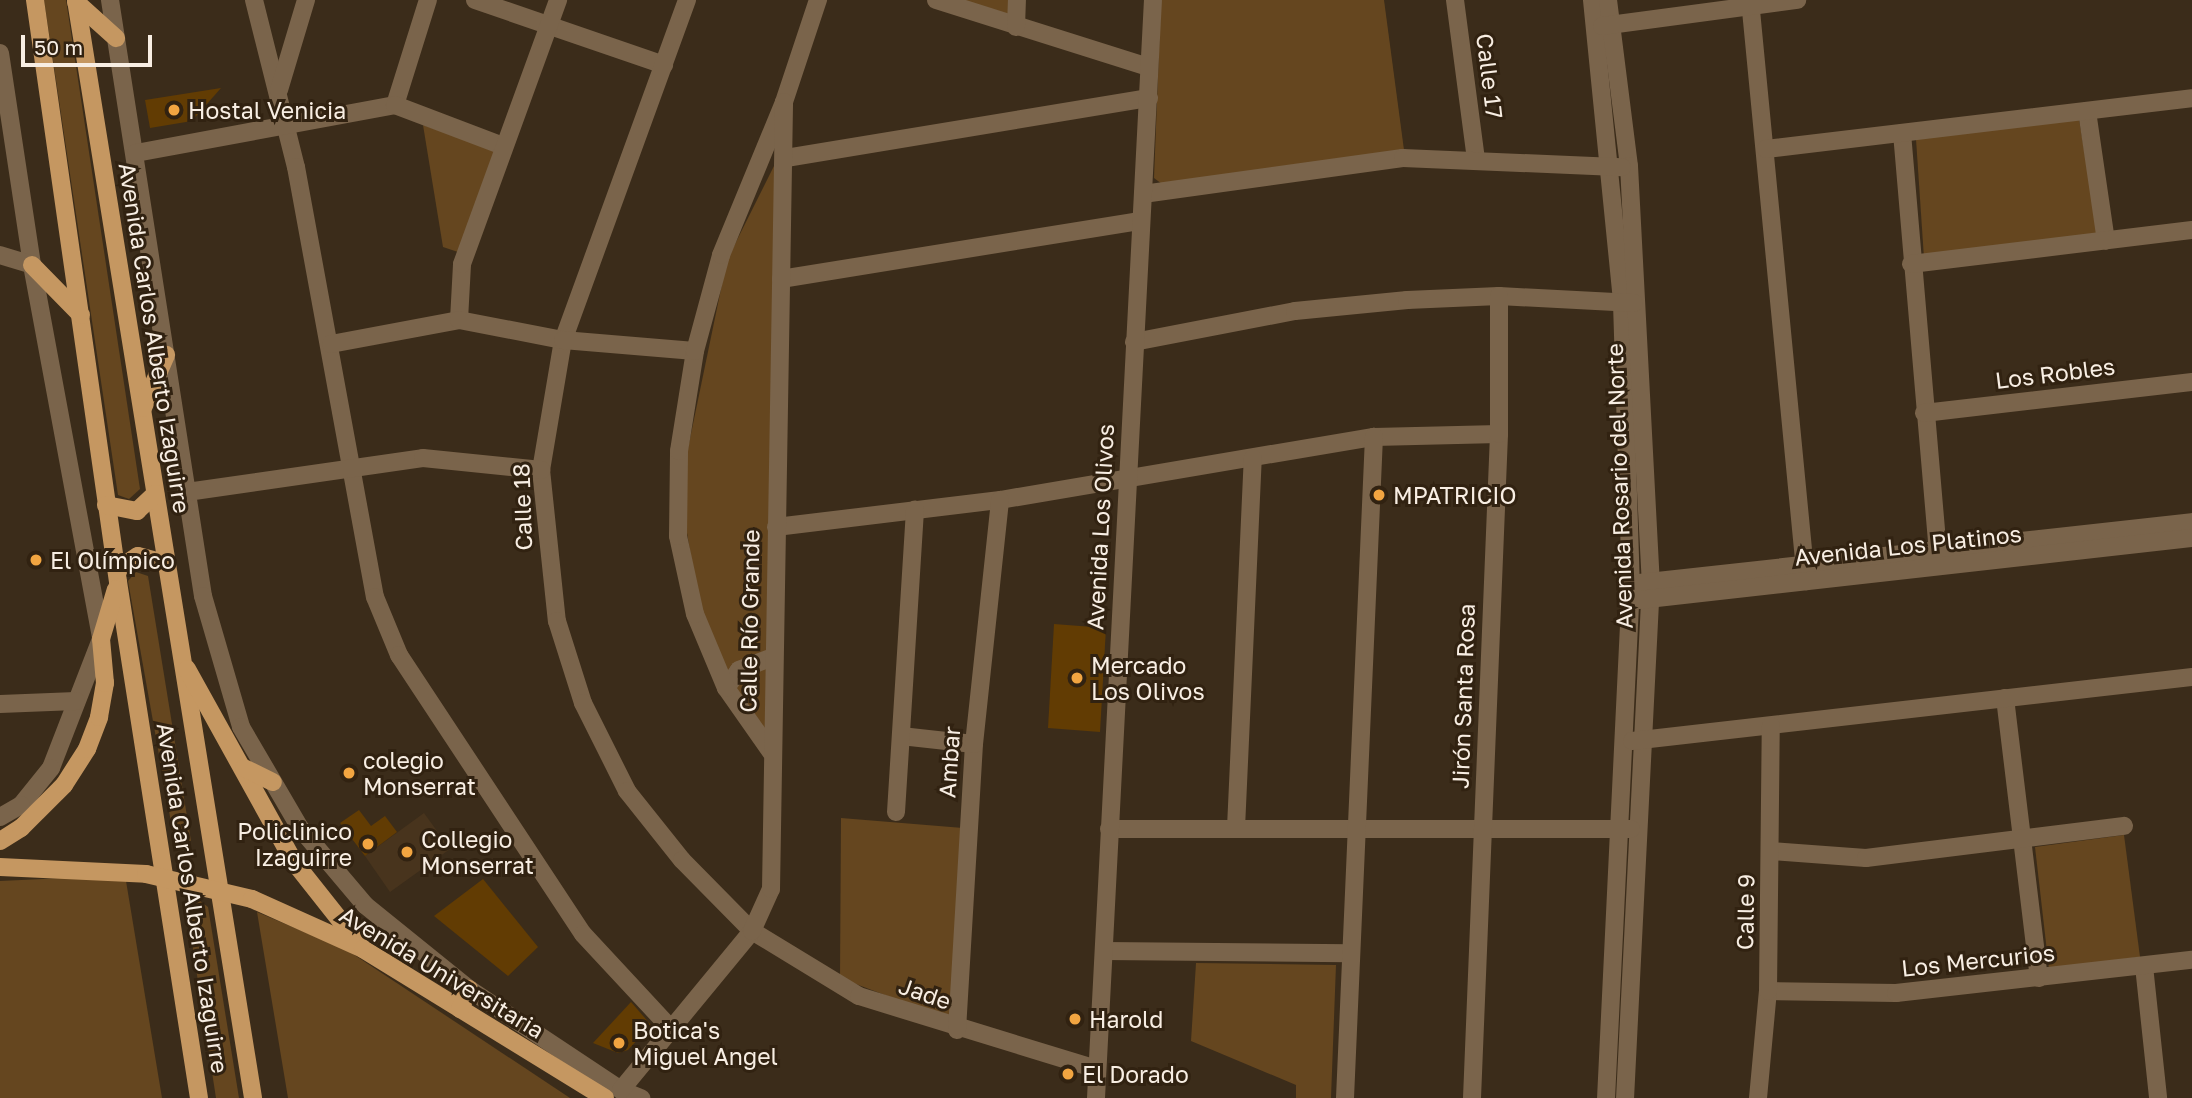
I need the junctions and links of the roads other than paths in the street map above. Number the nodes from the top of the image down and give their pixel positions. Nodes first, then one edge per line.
1 (36, 0) edge
2 (110, 0) edge
3 (254, 0) edge
4 (306, 0) edge
5 (428, 0) edge
6 (475, 0) edge
7 (558, 0) edge
8 (687, 0) edge
9 (818, 0) edge
10 (936, 0) edge
11 (1017, 0) edge
12 (1153, 0) edge
13 (1455, 0) edge
14 (1592, 0) edge
15 (1608, 0) edge
16 (1797, 0) edge
17 (76, 1) edge
18 (1751, 3) edge
19 (1603, 26) junction
20 (549, 27) junction
21 (1016, 27) junction
22 (116, 38) junction
23 (0, 53) edge
24 (664, 65) junction
25 (1149, 67) junction
26 (278, 95) junction
27 (1149, 98) junction
28 (2192, 98) edge
29 (784, 102) junction
30 (395, 106) junction
31 (2087, 111) junction
32 (286, 128) junction
33 (1902, 133) junction
34 (503, 146) junction
35 (1766, 149) junction
36 (136, 153) junction
37 (786, 158) junction
38 (1476, 159) junction
39 (1621, 167) junction
40 (1143, 194) junction
41 (1140, 221) junction
42 (2192, 230) edge
43 (2106, 241) junction
44 (0, 255) edge
45 (1911, 264) junction
46 (32, 265) junction
47 (781, 279) junction
48 (1499, 296) junction
49 (1630, 303) junction
50 (80, 315) junction
51 (459, 320) junction
52 (563, 340) junction
53 (1134, 342) junction
54 (331, 344) junction
55 (695, 351) junction
56 (166, 355) junction
57 (2192, 382) edge
58 (143, 408) junction
59 (1924, 413) junction
60 (1499, 434) junction
61 (1374, 437) junction
62 (1253, 458) junction
63 (354, 468) junction
64 (541, 470) junction
65 (1127, 477) junction
66 (187, 492) junction
67 (155, 495) junction
68 (1000, 500) junction
69 (106, 505) junction
70 (915, 510) junction
71 (2192, 522) edge
72 (776, 527) junction
73 (2192, 538) edge
74 (1938, 551) junction
75 (164, 563) junction
76 (1805, 573) junction
77 (117, 576) junction
78 (1651, 591) junction
79 (1631, 593) junction
80 (101, 639) junction
81 (179, 654) junction
82 (773, 657) junction
83 (2192, 677) edge
84 (135, 687) junction
85 (726, 688) junction
86 (2005, 698) junction
87 (0, 704) edge
88 (73, 708) junction
89 (1770, 726) junction
90 (901, 736) junction
91 (1635, 740) junction
92 (974, 744) junction
93 (771, 752) junction
94 (244, 768) junction
95 (273, 782) junction
96 (896, 812) dead end
97 (0, 817) edge
98 (2124, 826) dead end
99 (1236, 828) junction
100 (1110, 829) junction
101 (1630, 829) junction
102 (1357, 831) junction
103 (1482, 832) junction
104 (2024, 839) junction
105 (0, 841) edge
106 (1771, 851) junction
107 (0, 867) edge
108 (167, 879) junction
109 (219, 888) junction
110 (752, 931) junction
111 (363, 949) junction
112 (1104, 951) junction
113 (1350, 953) junction
114 (2192, 960) edge
115 (2144, 966) junction
116 (2039, 978) junction
117 (469, 989) junction
118 (1768, 990) junction
119 (460, 1009) junction
120 (957, 1030) junction
121 (673, 1031) junction
122 (1097, 1069) junction
123 (613, 1094) edge
124 (199, 1098) edge
125 (253, 1098) edge
126 (641, 1098) edge
127 (1096, 1098) edge
128 (1345, 1098) edge
129 (1472, 1098) edge
130 (1606, 1098) edge
131 (1625, 1098) edge
132 (1758, 1098) edge
133 (2158, 1098) edge

1 - 50 main road, Avenida Carlos Alberto Izaguirre
2 - 22 street, Avenida Carlos Alberto Izaguirre
3 - 26 street
4 - 26 street
5 - 30 street
6 - 20 street
7 - 20 street
8 - 24 street, Calle 18
9 - 29 street
10 - 21 street
11 - 21 street
12 - 25 street, Avenida Los Olivos
13 - 38 street, Calle 17
14 - 19 street, Avenida Rosario del Norte
15 - 19 street, Avenida Rosario del Norte
16 - 18 street
17 - 22 main road
17 - 58 main road, Avenida Carlos Alberto Izaguirre
18 - 19 street
18 - 35 street
19 - 39 street, Avenida Rosario del Norte
20 - 24 street
20 - 34 street
21 - 25 street
22 - 36 street, Avenida Carlos Alberto Izaguirre
23 - 46 street
24 - 52 street, Calle 18
25 - 27 street, Avenida Los Olivos
26 - 32 street
27 - 37 street
27 - 40 street, Avenida Los Olivos
28 - 31 street
29 - 37 street, Calle Río Grande
29 - 55 street
30 - 32 street
30 - 34 street
31 - 33 street
31 - 43 street
32 - 36 street
32 - 54 street
33 - 35 street
33 - 45 street
34 - 51 street
35 - 76 street
36 - 56 street, Avenida Carlos Alberto Izaguirre
37 - 47 street, Calle Río Grande
38 - 39 street
38 - 40 street
39 - 49 street, Avenida Rosario del Norte
40 - 41 street, Avenida Los Olivos
41 - 47 street
41 - 53 street, Avenida Los Olivos
42 - 43 street
43 - 45 street
44 - 46 street
45 - 59 street
46 - 50 main road
46 - 80 street
47 - 72 street, Calle Río Grande
48 - 49 street
48 - 53 street
48 - 60 street, Jirón Santa Rosa
49 - 78 street, Avenida Rosario del Norte
49 - 79 street, Avenida Rosario del Norte
50 - 69 main road, Avenida Carlos Alberto Izaguirre
51 - 52 street
51 - 54 street
52 - 55 street
52 - 64 street, Calle 18
53 - 65 street, Avenida Los Olivos
54 - 63 street
55 - 85 street
56 - 58 main road
56 - 66 street, Avenida Carlos Alberto Izaguirre
57 - 59 street, Los Robles
58 - 67 main road, Avenida Carlos Alberto Izaguirre
59 - 74 street
60 - 61 street
60 - 103 street, Jirón Santa Rosa
61 - 62 street
61 - 102 street
62 - 65 street
62 - 99 street
63 - 64 street
63 - 66 street
63 - 121 street
64 - 110 street, Calle 18
65 - 68 street
65 - 100 street, Avenida Los Olivos
66 - 95 street, Avenida Carlos Alberto Izaguirre
67 - 69 main road
67 - 75 main road, Avenida Carlos Alberto Izaguirre
68 - 70 street
68 - 92 street, Ambar
69 - 77 main road, Avenida Carlos Alberto Izaguirre
70 - 72 street
70 - 90 street
71 - 74 street, Avenida Los Platinos
72 - 82 street, Calle Río Grande
73 - 76 street, Avenida Los Platinos
74 - 76 street, Avenida Los Platinos
75 - 77 main road
75 - 81 main road, Avenida Carlos Alberto Izaguirre
76 - 78 street, Avenida Los Platinos
77 - 80 main road
77 - 84 main road, Avenida Carlos Alberto Izaguirre
78 - 79 street, Avenida Los Platinos
78 - 91 street, Avenida Rosario del Norte
79 - 91 street, Avenida Rosario del Norte
80 - 84 main road
80 - 88 street
80 - 105 main road
81 - 94 main road
81 - 109 main road, Avenida Carlos Alberto Izaguirre
82 - 85 street
82 - 93 street, Calle Río Grande
83 - 86 street
84 - 108 main road, Avenida Carlos Alberto Izaguirre
85 - 93 street
86 - 89 street
86 - 104 street
87 - 88 street
88 - 97 street
89 - 91 street
89 - 106 street, Calle 9
90 - 92 street
90 - 96 street
91 - 101 street, Avenida Rosario del Norte
92 - 120 street, Ambar
93 - 110 street, Calle Río Grande
94 - 95 main road
94 - 111 main road
95 - 117 street, Avenida Universitaria
98 - 104 street
99 - 100 street
99 - 102 street
100 - 112 street, Avenida Los Olivos
101 - 103 street
101 - 130 street, Avenida Rosario del Norte
101 - 131 street, Avenida Rosario del Norte
102 - 103 street
102 - 113 street
103 - 129 street, Jirón Santa Rosa
104 - 106 street
104 - 116 street
106 - 118 street, Calle 9
107 - 108 main road, Avenida Universitaria
108 - 109 main road, Avenida Universitaria
108 - 124 main road, Avenida Carlos Alberto Izaguirre
109 - 111 main road, Avenida Universitaria
109 - 125 main road, Avenida Carlos Alberto Izaguirre
110 - 120 street, Jade
110 - 121 street, Calle Río Grande
111 - 119 main road, Avenida Universitaria
112 - 113 street
112 - 122 street, Avenida Los Olivos
113 - 128 street
114 - 115 street, Los Mercurios
115 - 116 street, Los Mercurios
115 - 133 street
116 - 118 street, Los Mercurios
117 - 119 main road
117 - 123 street, Avenida Universitaria
118 - 132 street, Calle 9
119 - 123 main road, Avenida Universitaria
120 - 122 street, Jade
121 - 123 street, Calle Río Grande
122 - 127 street, Avenida Los Olivos
123 - 126 street, Avenida Universitaria

